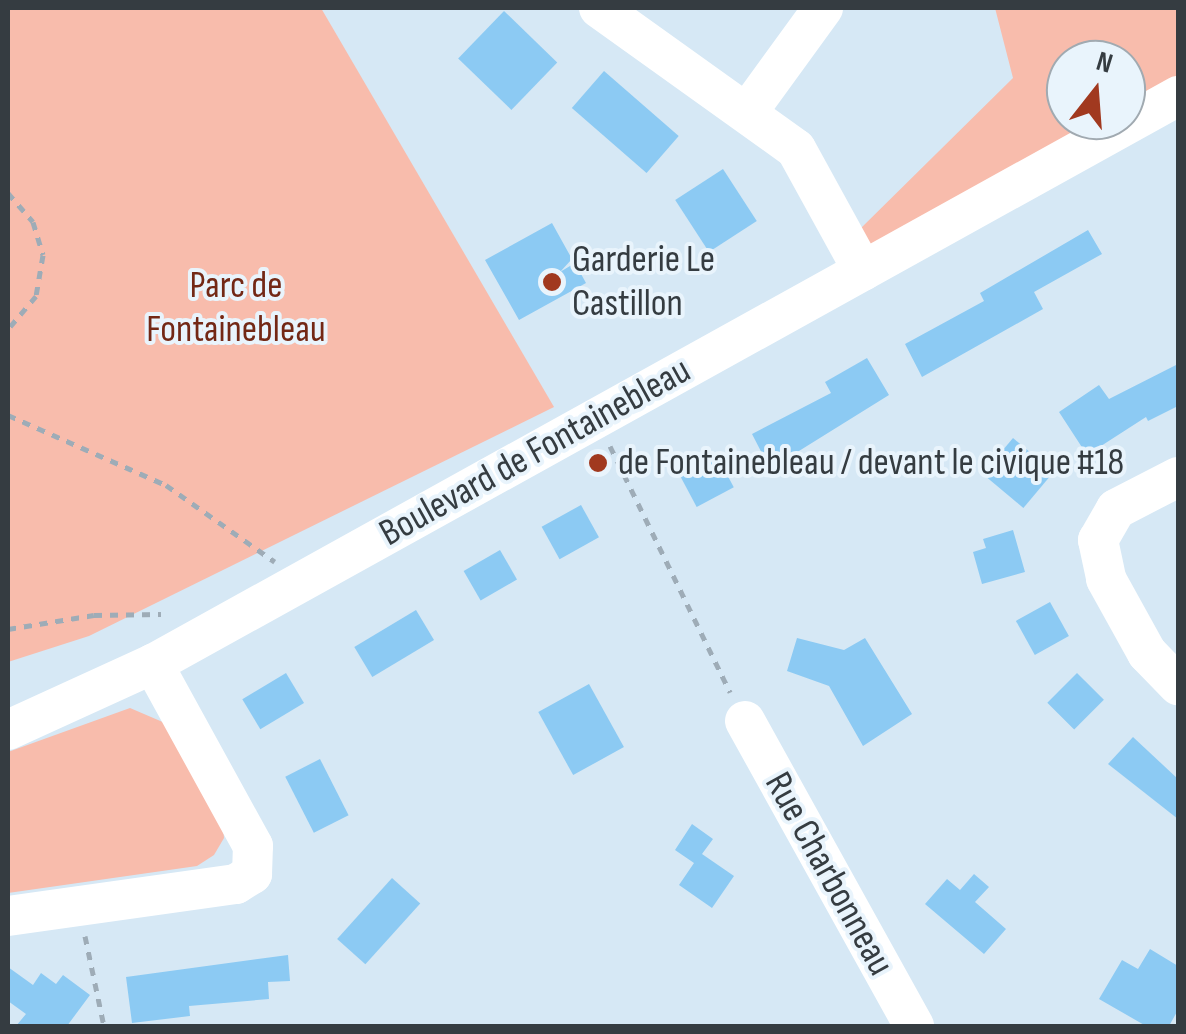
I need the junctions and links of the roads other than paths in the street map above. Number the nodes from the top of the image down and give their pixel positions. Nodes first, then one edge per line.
1 (603, 8) edge
2 (823, 8) edge
3 (1178, 96) edge
4 (748, 110) junction
5 (863, 271) junction
6 (1178, 477) edge
7 (154, 664) junction
8 (1178, 685) edge
9 (745, 721) road end
10 (8, 730) edge
11 (8, 916) edge
12 (914, 1026) edge

1 - 4 street
2 - 4 street
3 - 5 street, Boulevard de Fontainebleau
4 - 5 street
5 - 7 street, Boulevard de Fontainebleau
6 - 8 street
7 - 10 street, Boulevard de Fontainebleau
7 - 11 street
9 - 12 street, Rue Charbonneau

